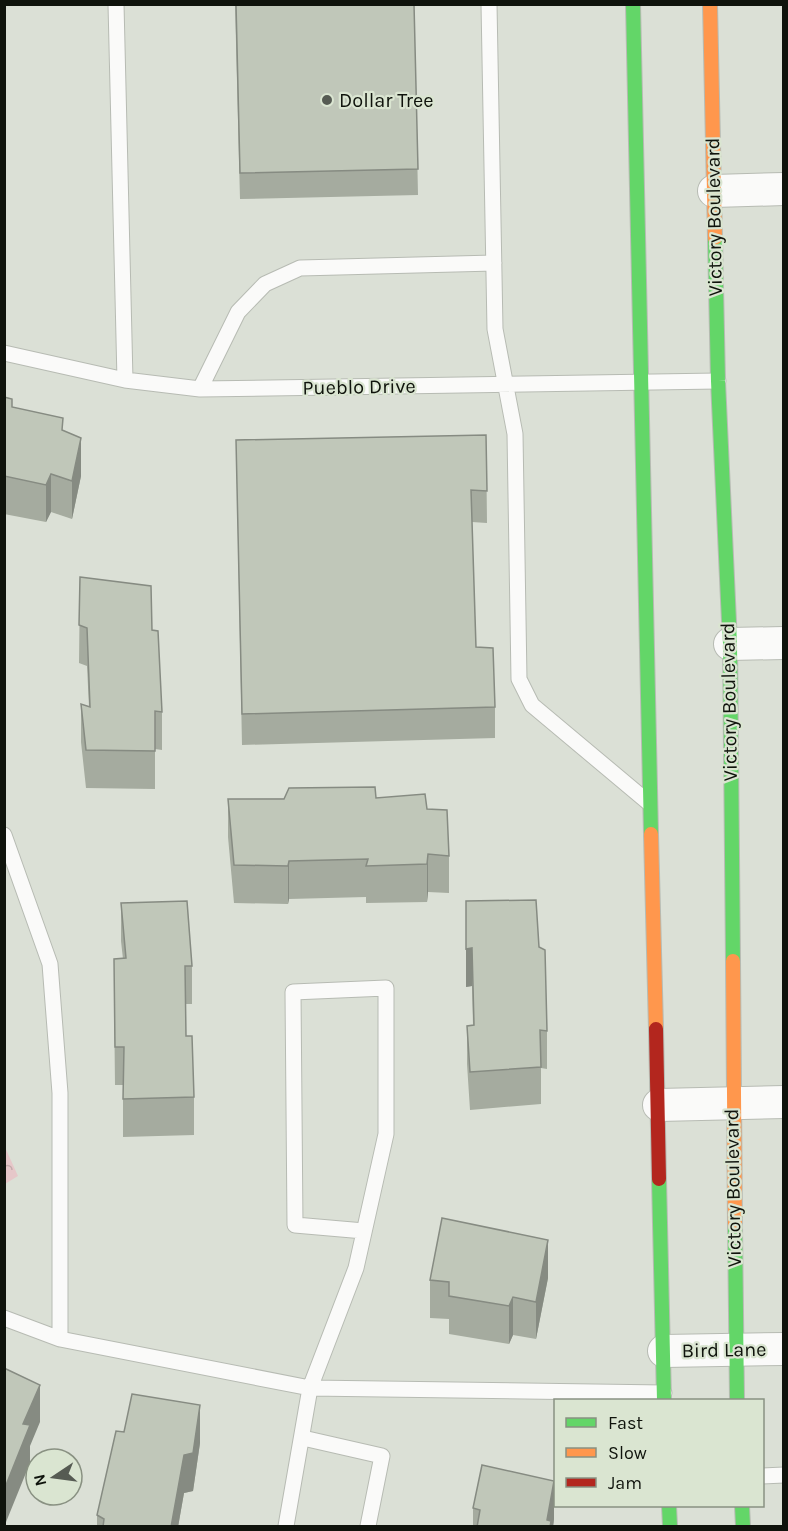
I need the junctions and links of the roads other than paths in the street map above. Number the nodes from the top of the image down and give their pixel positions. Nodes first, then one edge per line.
1 (116, 4) edge
2 (489, 4) edge
3 (633, 4) edge
4 (710, 4) edge
5 (783, 189) edge
6 (714, 191) junction
7 (494, 263) junction
8 (4, 354) edge
9 (125, 380) junction
10 (718, 381) junction
11 (642, 382) junction
12 (506, 385) junction
13 (200, 389) junction
14 (783, 643) edge
15 (729, 644) junction
16 (652, 805) junction
17 (4, 835) edge
18 (783, 1102) edge
19 (732, 1104) junction
20 (658, 1105) junction
21 (364, 1231) junction
22 (4, 1318) edge
23 (60, 1339) junction
24 (735, 1349) junction
25 (783, 1349) edge
26 (664, 1351) junction
27 (310, 1388) junction
28 (664, 1397) edge
29 (737, 1399) edge
30 (303, 1438) junction
31 (783, 1475) edge
32 (764, 1476) edge
33 (669, 1507) edge
34 (742, 1507) edge
35 (286, 1527) edge
36 (368, 1527) edge
37 (670, 1527) edge
38 (743, 1527) edge

1 - 9 lane
2 - 7 lane
3 - 11 main road
4 - 6 main road, Victory Boulevard
5 - 6 street
6 - 10 main road, Victory Boulevard
7 - 12 lane
7 - 13 lane
8 - 9 lane, Pueblo Drive
9 - 13 lane, Pueblo Drive
10 - 11 lane, Pueblo Drive
10 - 15 main road, Victory Boulevard
11 - 12 lane, Pueblo Drive
11 - 16 main road
12 - 13 lane, Pueblo Drive
12 - 16 lane
14 - 15 street
15 - 19 main road, Victory Boulevard
16 - 20 main road
17 - 23 lane
18 - 19 street
19 - 20 street
19 - 24 main road, Victory Boulevard
20 - 26 main road
21 - 21 lane
21 - 27 lane
22 - 23 lane
23 - 27 lane
24 - 25 street, Bird Lane
24 - 26 street, Bird Lane
24 - 29 main road, Victory Boulevard
26 - 28 main road
27 - 28 lane
27 - 30 lane
30 - 35 lane
30 - 36 lane
31 - 32 lane
33 - 37 main road
34 - 38 main road

